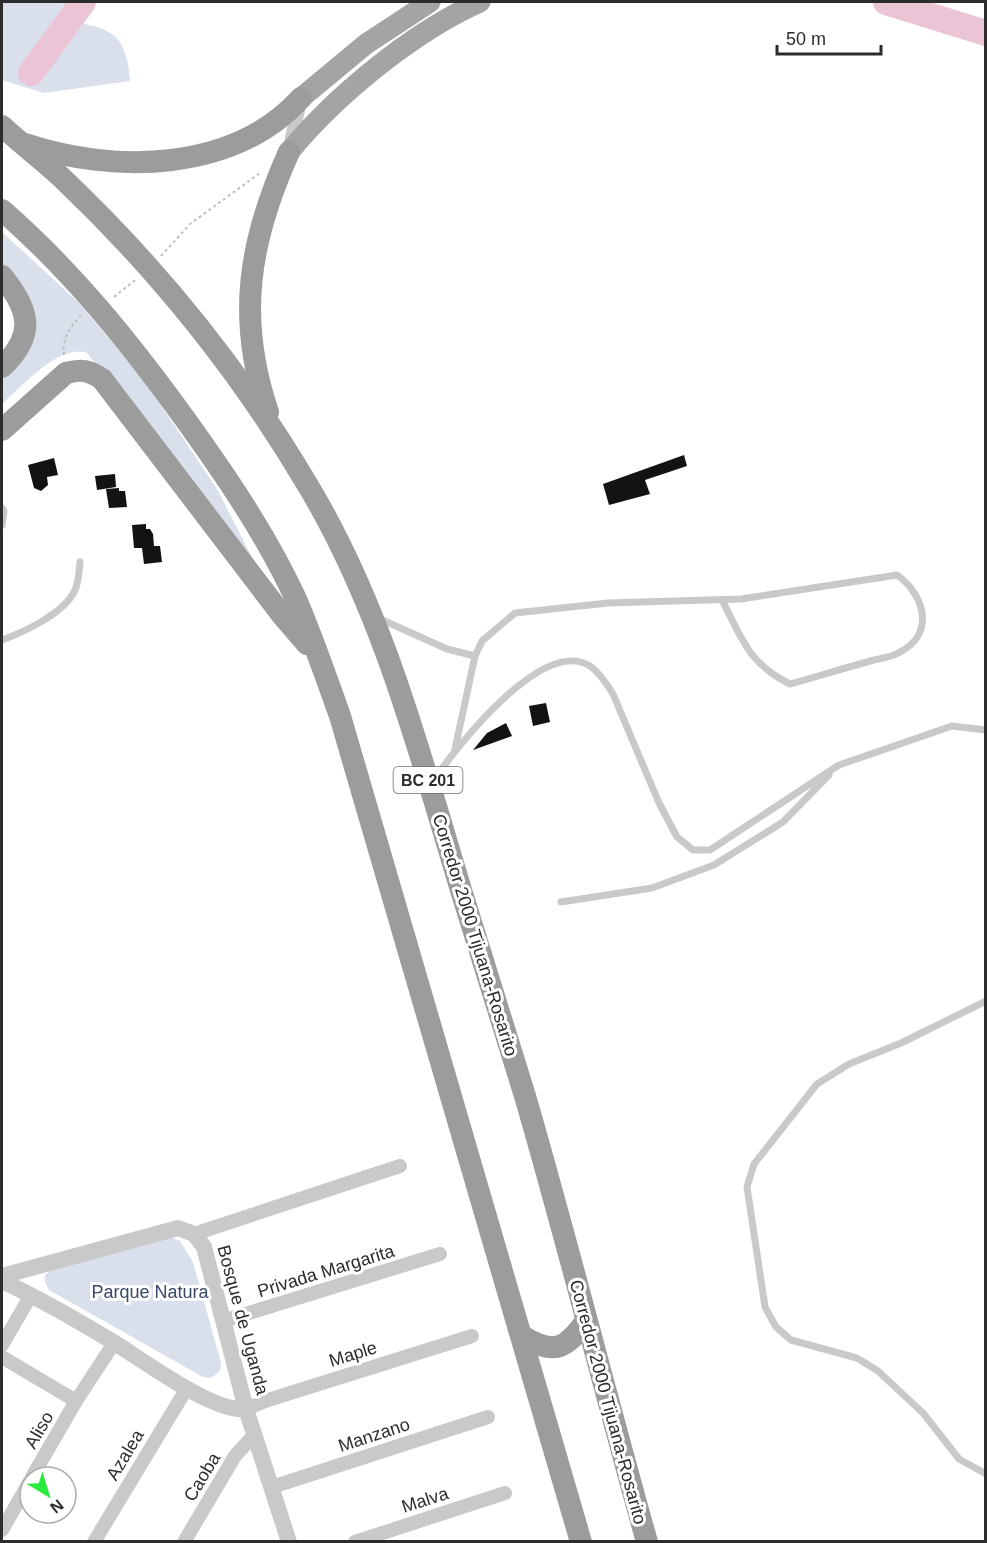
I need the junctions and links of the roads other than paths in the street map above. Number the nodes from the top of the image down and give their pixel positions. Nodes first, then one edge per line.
1 (430, 2) edge
2 (480, 2) edge
3 (301, 98) junction
4 (2, 126) edge
5 (19, 142) junction
6 (289, 152) junction
7 (2, 210) edge
8 (2, 276) edge
9 (2, 367) edge
10 (2, 430) edge
11 (279, 439) junction
12 (2, 508) edge
13 (2, 525) edge
14 (80, 562) dead end
15 (722, 600) junction
16 (370, 615) junction
17 (2, 640) edge
18 (476, 656) junction
19 (319, 657) junction
20 (986, 730) edge
21 (455, 749) junction
22 (839, 765) junction
23 (429, 786) junction
24 (561, 902) dead end
25 (986, 1001) edge
26 (400, 1166) dead end
27 (194, 1234) junction
28 (440, 1254) dead end
29 (2, 1276) edge
30 (2, 1281) edge
31 (31, 1294) junction
32 (223, 1321) junction
33 (586, 1321) junction
34 (472, 1336) dead end
35 (522, 1336) junction
36 (114, 1343) junction
37 (2, 1345) edge
38 (2, 1357) edge
39 (187, 1388) junction
40 (76, 1401) junction
41 (246, 1409) junction
42 (488, 1417) dead end
43 (254, 1435) junction
44 (39, 1465) edge
45 (986, 1474) edge
46 (272, 1487) junction
47 (505, 1493) dead end
48 (18, 1502) edge
49 (2, 1530) edge
50 (94, 1542) edge
51 (184, 1542) edge
52 (289, 1542) edge
53 (355, 1542) edge
54 (581, 1542) edge
55 (647, 1542) edge

1 - 3 main road
2 - 6 main road
3 - 5 highway
3 - 6 street
4 - 5 highway, Corredor 2000 Tijuana-Rosarito / BC 201
5 - 11 highway, Corredor 2000 Tijuana-Rosarito / BC 201
6 - 11 highway
7 - 19 highway
8 - 9 highway
10 - 19 highway
11 - 16 highway, Corredor 2000 Tijuana-Rosarito / BC 201
12 - 13 lane
14 - 17 lane
15 - 15 lane
15 - 18 lane
16 - 18 lane
16 - 23 highway, Corredor 2000 Tijuana-Rosarito / BC 201
18 - 21 lane
19 - 35 highway
20 - 22 lane
21 - 22 lane
21 - 23 lane
22 - 24 lane
23 - 33 highway, Corredor 2000 Tijuana-Rosarito / BC 201
25 - 45 lane
26 - 27 street
27 - 29 street, Bosque de Uganda
27 - 32 street, Bosque de Uganda
28 - 32 street, Privada Margarita
30 - 31 street
31 - 36 street
31 - 37 street
32 - 41 street, Bosque de Uganda
33 - 35 highway
33 - 55 highway, Corredor 2000 Tijuana-Rosarito / BC 201
34 - 41 street, Maple
35 - 54 highway
36 - 39 street
36 - 40 street, Aliso
38 - 40 street, Aliso
39 - 41 street
39 - 50 street, Azalea
40 - 44 street, Aliso
41 - 43 street, Bosque de Uganda
42 - 46 street, Manzano
43 - 46 street, Bosque de Uganda
43 - 51 street, Caoba
46 - 52 street, Bosque de Uganda
47 - 53 street, Malva
48 - 49 street

